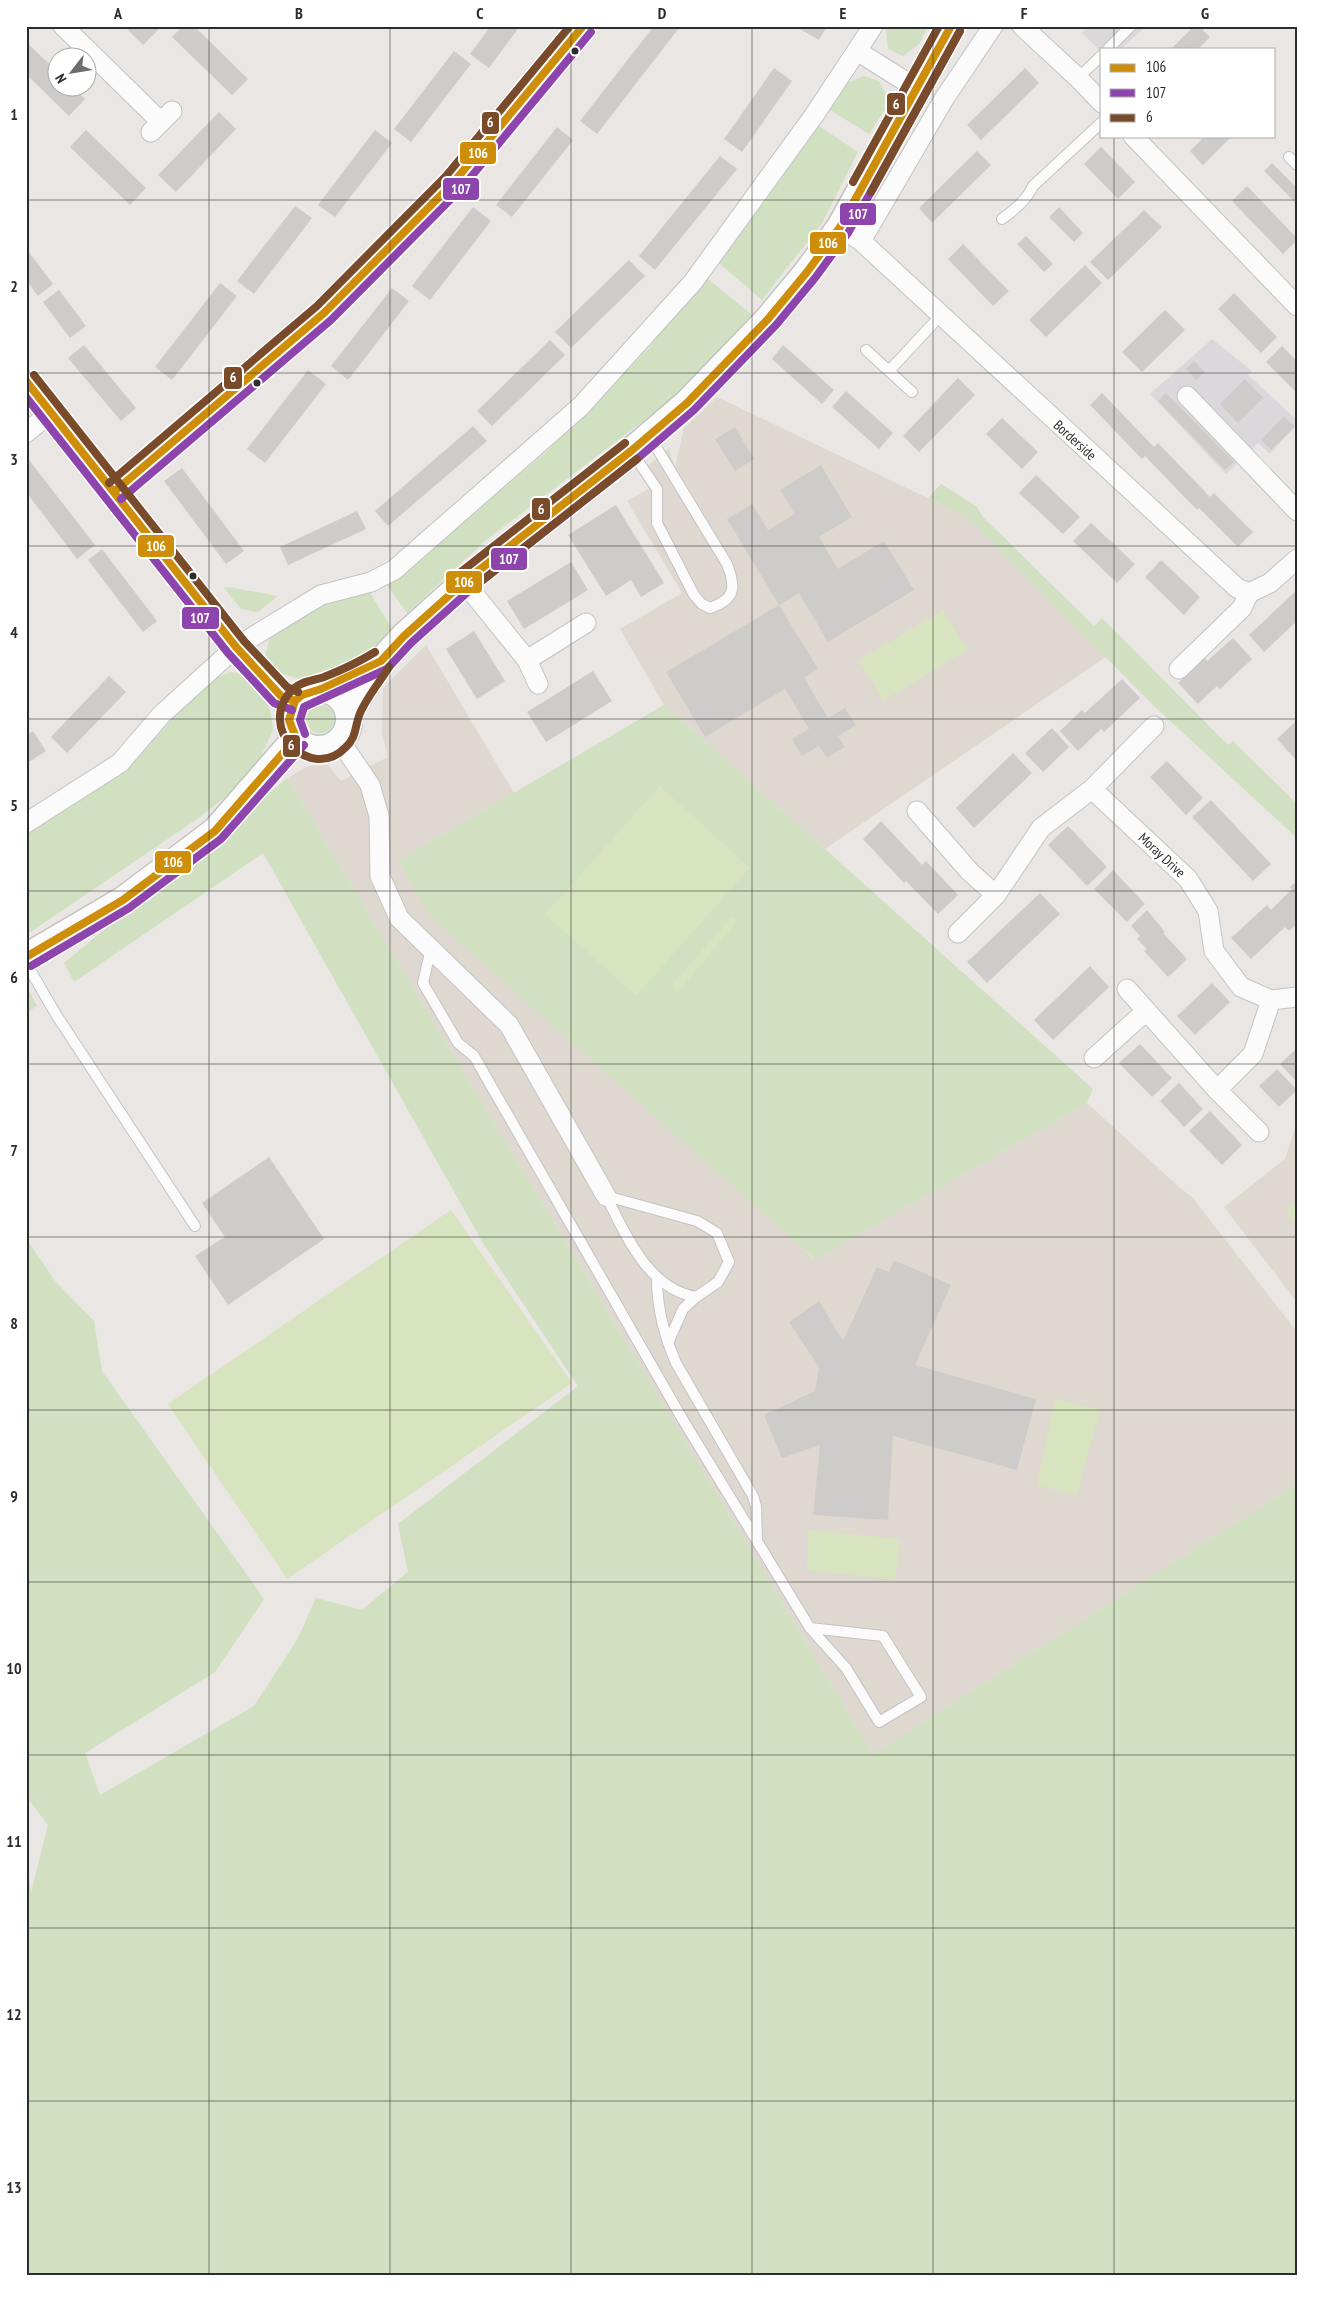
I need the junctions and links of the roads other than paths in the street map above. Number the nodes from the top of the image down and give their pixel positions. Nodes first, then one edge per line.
1 (63, 26) edge
2 (583, 26) edge
3 (873, 26) edge
4 (951, 26) edge
5 (993, 26) edge
6 (1022, 26) edge
7 (1131, 26) edge
8 (1109, 48) edge
9 (857, 51) junction
10 (1100, 57) edge
11 (1078, 78) junction
12 (916, 88) junction
13 (1100, 102) edge
14 (161, 122) dead end
15 (1100, 124) edge
16 (1135, 138) edge
17 (1289, 157) dead end
18 (1297, 165) edge
19 (1002, 219) dead end
20 (850, 234) junction
21 (1295, 300) edge
22 (941, 315) junction
23 (866, 350) dead end
24 (889, 371) junction
25 (26, 381) edge
26 (912, 392) dead end
27 (1187, 396) dead end
28 (50, 413) junction
29 (26, 433) edge
30 (640, 444) junction
31 (114, 491) junction
32 (1297, 511) edge
33 (1297, 559) edge
34 (464, 582) junction
35 (1249, 593) junction
36 (586, 623) dead end
37 (236, 647) junction
38 (527, 660) junction
39 (381, 661) junction
40 (1179, 669) dead end
41 (538, 684) dead end
42 (321, 689) junction
43 (295, 702) junction
44 (349, 713) junction
45 (1154, 726) dead end
46 (296, 738) junction
47 (340, 741) junction
48 (1092, 789) junction
49 (917, 811) dead end
50 (26, 823) edge
51 (996, 895) junction
52 (958, 933) dead end
53 (431, 948) junction
54 (26, 957) edge
55 (26, 963) edge
56 (1127, 989) dead end
57 (1297, 997) edge
58 (1271, 1000) junction
59 (1146, 1011) junction
60 (1094, 1058) dead end
61 (1217, 1090) junction
62 (1259, 1132) dead end
63 (606, 1196) junction
64 (195, 1226) dead end
65 (658, 1279) junction
66 (696, 1296) junction
67 (668, 1343) junction
68 (757, 1542) junction
69 (810, 1628) junction

1 - 14 street
2 - 31 street
3 - 9 street
4 - 12 street
5 - 20 street
6 - 11 street
7 - 8 lane
9 - 12 street
9 - 37 street
10 - 11 lane
11 - 13 street
12 - 20 street
15 - 19 lane
16 - 21 street
17 - 18 lane
20 - 22 street, Borderside
20 - 30 street
22 - 24 lane
22 - 35 street, Borderside
23 - 24 lane
24 - 26 lane
25 - 28 street
27 - 32 street
28 - 29 street
28 - 31 street
30 - 30 lane
30 - 34 street
31 - 37 street
33 - 35 street
34 - 38 street
34 - 39 street
35 - 40 street
36 - 38 street
37 - 43 street
37 - 50 street
38 - 41 street
39 - 42 street
39 - 44 street
42 - 43 street
42 - 44 street
43 - 46 street
44 - 47 street
45 - 48 street
46 - 47 street
46 - 54 street
47 - 53 street
48 - 51 street
48 - 58 street, Moray Drive
49 - 51 street
51 - 52 street
53 - 63 street
53 - 68 lane
55 - 64 lane
56 - 59 street
57 - 58 street
58 - 61 street
59 - 60 street
59 - 61 street
61 - 62 street
63 - 65 lane
63 - 66 lane
65 - 66 lane
65 - 67 lane
66 - 67 lane
67 - 68 lane
68 - 69 lane
69 - 69 lane

